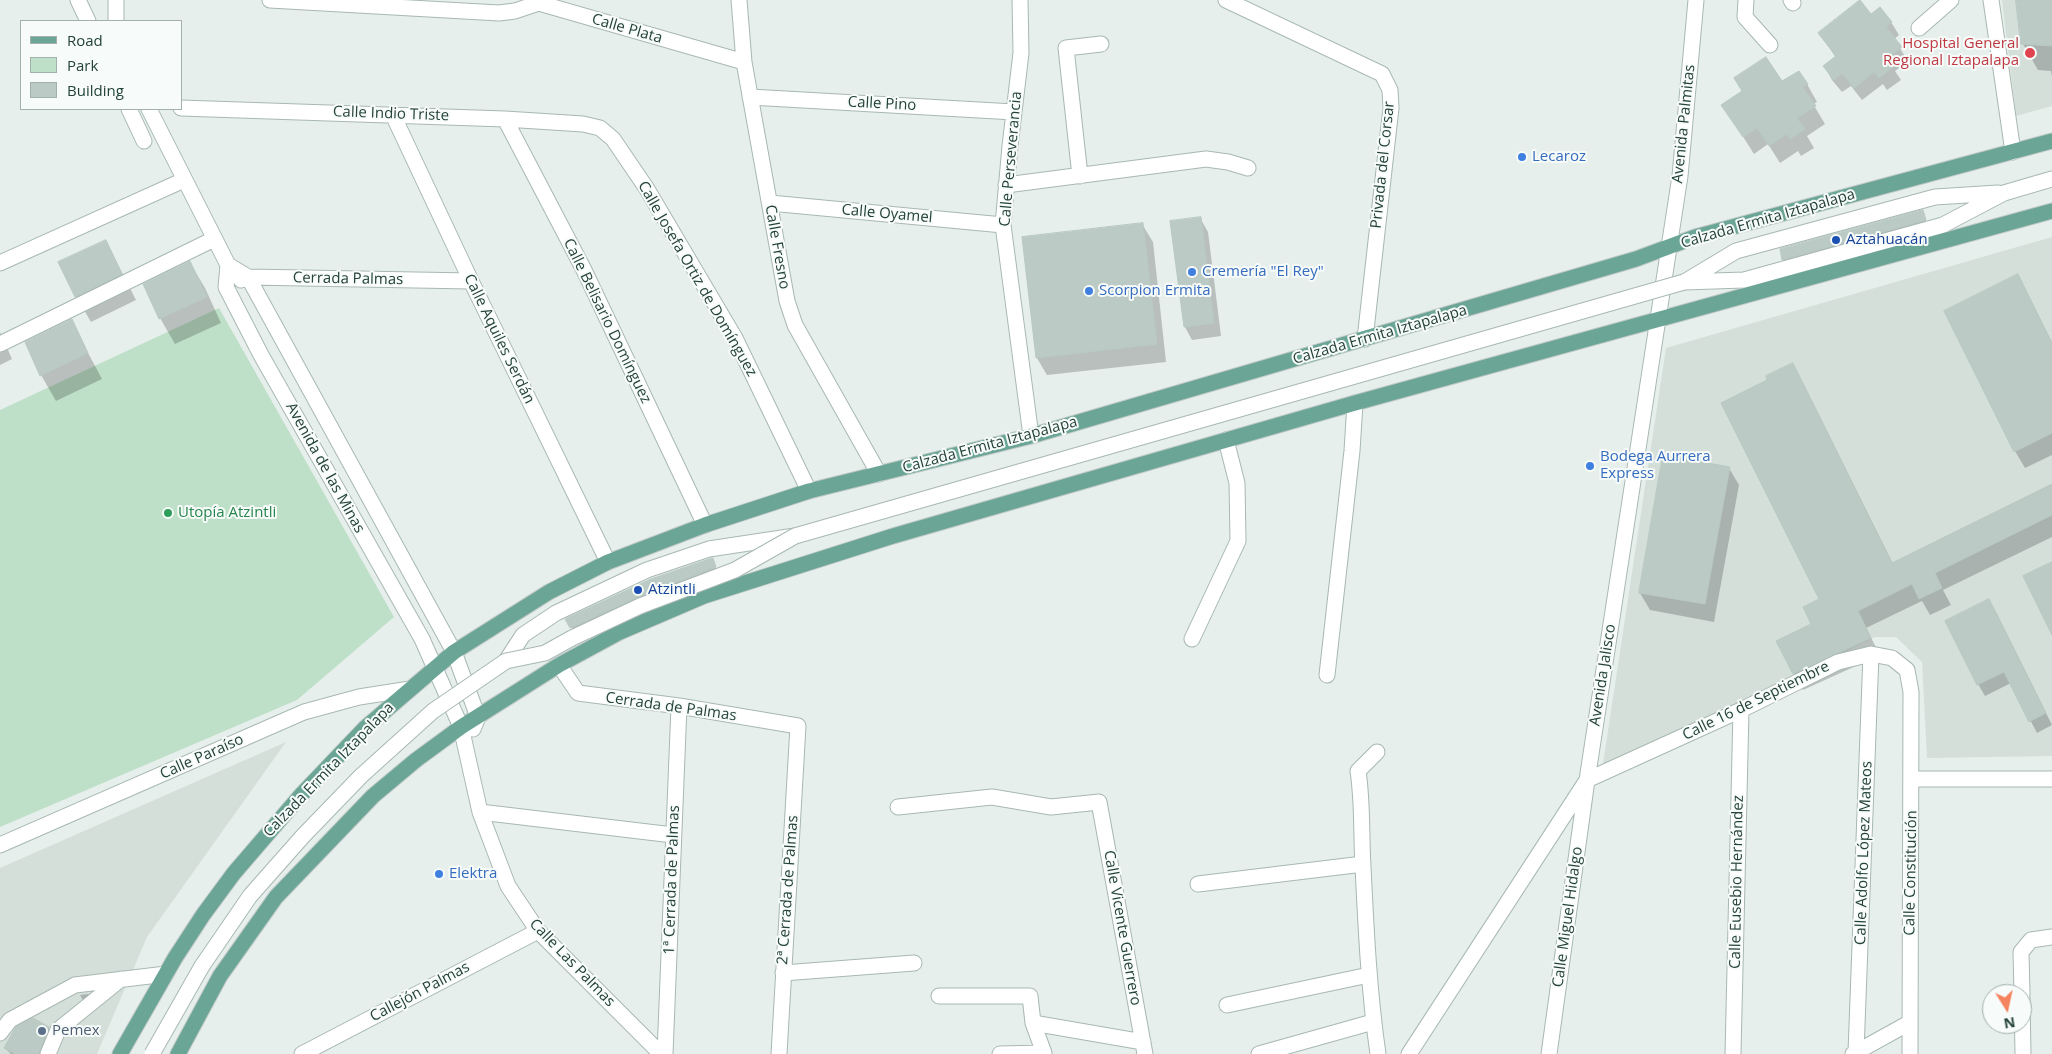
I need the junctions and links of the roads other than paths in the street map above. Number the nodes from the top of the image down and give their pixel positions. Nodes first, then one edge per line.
1 (78, 0) edge
2 (116, 0) edge
3 (270, 0) edge
4 (739, 0) edge
5 (1020, 0) edge
6 (1226, 0) edge
7 (1696, 0) edge
8 (1746, 0) edge
9 (1950, 0) edge
10 (1991, 0) edge
11 (540, 2) edge
12 (88, 20) edge
13 (116, 20) edge
14 (1919, 28) dead end
15 (1101, 44) dead end
16 (1770, 45) dead end
17 (744, 62) junction
18 (750, 97) junction
19 (182, 108) edge
20 (128, 110) edge
21 (149, 110) edge
22 (1014, 112) junction
23 (393, 115) junction
24 (505, 119) junction
25 (600, 128) joint
26 (144, 141) dead end
27 (2052, 141) edge
28 (2013, 152) junction
29 (1248, 168) dead end
30 (1080, 176) junction
31 (2052, 179) edge
32 (184, 180) junction
33 (1006, 185) junction
34 (2004, 193) junction
35 (770, 203) junction
36 (2052, 211) edge
37 (1003, 225) junction
38 (214, 239) junction
39 (1668, 248) junction
40 (0, 263) edge
41 (228, 265) junction
42 (248, 277) junction
43 (471, 281) junction
44 (1684, 282) junction
45 (226, 287) junction
46 (1657, 319) junction
47 (1365, 339) junction
48 (0, 344) edge
49 (1354, 403) junction
50 (1032, 436) junction
51 (1226, 440) junction
52 (879, 474) junction
53 (809, 491) junction
54 (706, 525) junction
55 (795, 536) junction
56 (608, 562) junction
57 (1192, 639) dead end
58 (454, 652) junction
59 (1871, 654) junction
60 (506, 661) junction
61 (559, 665) junction
62 (435, 668) junction
63 (1327, 675) dead end
64 (410, 689) junction
65 (1912, 692) joint
66 (679, 706) junction
67 (1741, 710) junction
68 (478, 717) junction
69 (798, 726) joint
70 (461, 728) junction
71 (465, 746) junction
72 (1378, 752) dead end
73 (1912, 778) junction
74 (2052, 779) edge
75 (1587, 780) junction
76 (898, 807) dead end
77 (480, 812) junction
78 (673, 835) junction
79 (0, 845) edge
80 (1362, 864) junction
81 (1198, 884) dead end
82 (538, 931) junction
83 (2052, 937) edge
84 (914, 964) dead end
85 (782, 973) junction
86 (166, 974) junction
87 (1369, 975) junction
88 (122, 979) junction
89 (2022, 984) edge
90 (940, 996) dead end
91 (1227, 1005) dead end
92 (1373, 1022) junction
93 (1033, 1023) junction
94 (1909, 1023) junction
95 (0, 1033) edge
96 (2023, 1034) edge
97 (1144, 1048) edge
98 (1855, 1053) edge
99 (48, 1054) edge
100 (120, 1054) edge
101 (152, 1054) edge
102 (178, 1054) edge
103 (302, 1054) edge
104 (661, 1054) edge
105 (665, 1054) edge
106 (779, 1054) edge
107 (1000, 1054) edge
108 (1259, 1054) edge
109 (1378, 1054) edge
110 (1409, 1054) edge
111 (1549, 1054) edge
112 (1733, 1054) edge
113 (1910, 1054) edge
114 (2023, 1054) edge

1 - 12 street
2 - 13 street
3 - 11 street, Calle Plata
4 - 17 street, Calle Fresno
5 - 22 street, Calle Perseverancia
6 - 47 street, Privada del Corsar
7 - 39 street, Avenida Palmitas
8 - 16 street
9 - 14 street
10 - 28 street
11 - 17 street, Calle Plata
15 - 30 street
17 - 18 street, Calle Fresno
18 - 22 street, Calle Pino
18 - 35 street, Calle Fresno
19 - 23 street, Calle Indio Triste
20 - 26 street
21 - 32 street
22 - 33 street, Calle Perseverancia
23 - 24 street, Calle Indio Triste
23 - 43 street, Calle Aquiles Serdán
24 - 25 street, Calle Indio Triste
24 - 54 street, Calle Belisario Domínguez
25 - 53 street, Calle Josefa Ortiz de Domínguez
27 - 28 main road, Calzada Ermita Iztapalapa
28 - 39 main road, Calzada Ermita Iztapalapa
29 - 30 street
30 - 33 street
31 - 34 street
32 - 38 street
32 - 40 street
33 - 37 street, Calle Perseverancia
34 - 44 street
34 - 44 street
35 - 37 street, Calle Oyamel
35 - 52 street, Calle Fresno
36 - 46 main road
37 - 50 street, Calle Perseverancia
38 - 41 street
38 - 48 street
39 - 46 street, Avenida Jalisco
39 - 47 main road, Calzada Ermita Iztapalapa
41 - 42 street
41 - 45 street
42 - 43 street, Cerrada Palmas
42 - 45 street, Cerrada Palmas
42 - 58 street, Avenida de las Minas
43 - 56 street, Calle Aquiles Serdán
44 - 55 street, bridge
45 - 62 street, Avenida de las Minas
46 - 49 main road
46 - 75 street, Avenida Jalisco
47 - 50 main road, Calzada Ermita Iztapalapa
49 - 51 main road
49 - 63 street
50 - 52 main road, Calzada Ermita Iztapalapa
51 - 57 street
51 - 61 main road
52 - 53 main road, Calzada Ermita Iztapalapa
53 - 54 main road, Calzada Ermita Iztapalapa
54 - 56 main road, Calzada Ermita Iztapalapa
55 - 60 street, bridge
55 - 60 street, bridge
56 - 58 main road, Calzada Ermita Iztapalapa
58 - 62 main road, Calzada Ermita Iztapalapa
58 - 68 street
59 - 65 street, Calle 16 de Septiembre
59 - 67 street, Calle 16 de Septiembre
59 - 98 street, Calle Adolfo López Mateos
60 - 101 street, bridge
61 - 66 street, Cerrada de Palmas
61 - 68 main road
62 - 64 main road, Calzada Ermita Iztapalapa
62 - 70 street, Calle Las Palmas
64 - 79 street, Calle Paraíso
64 - 86 main road, Calzada Ermita Iztapalapa
65 - 73 street, Calle Constitución
66 - 69 street, Cerrada de Palmas
66 - 78 street, 1ª Cerrada de Palmas
67 - 75 street, Calle 16 de Septiembre
67 - 112 street, Calle Eusebio Hernández
68 - 70 main road
68 - 71 street
69 - 85 street, 2ª Cerrada de Palmas
70 - 71 street, Calle Las Palmas
70 - 102 main road
71 - 77 street, Calle Las Palmas
72 - 80 street
73 - 74 street
73 - 94 street, Calle Constitución
75 - 110 street, Avenida Jalisco
75 - 111 street, Calle Miguel Hidalgo
76 - 97 street, Calle Vicente Guerrero
77 - 78 street
77 - 82 street, Calle Las Palmas
78 - 105 street, 1ª Cerrada de Palmas
80 - 81 street
80 - 87 street
82 - 103 street, Callejón Palmas
82 - 104 street, Calle Las Palmas
83 - 89 street
84 - 85 street
85 - 106 street, 2ª Cerrada de Palmas
86 - 88 street
86 - 100 main road, Calzada Ermita Iztapalapa
87 - 91 street
87 - 92 street
88 - 95 street
88 - 99 street
90 - 93 street
92 - 108 street
92 - 109 street
93 - 97 street
93 - 107 street
94 - 98 street
94 - 113 street, Calle Constitución
96 - 114 street

